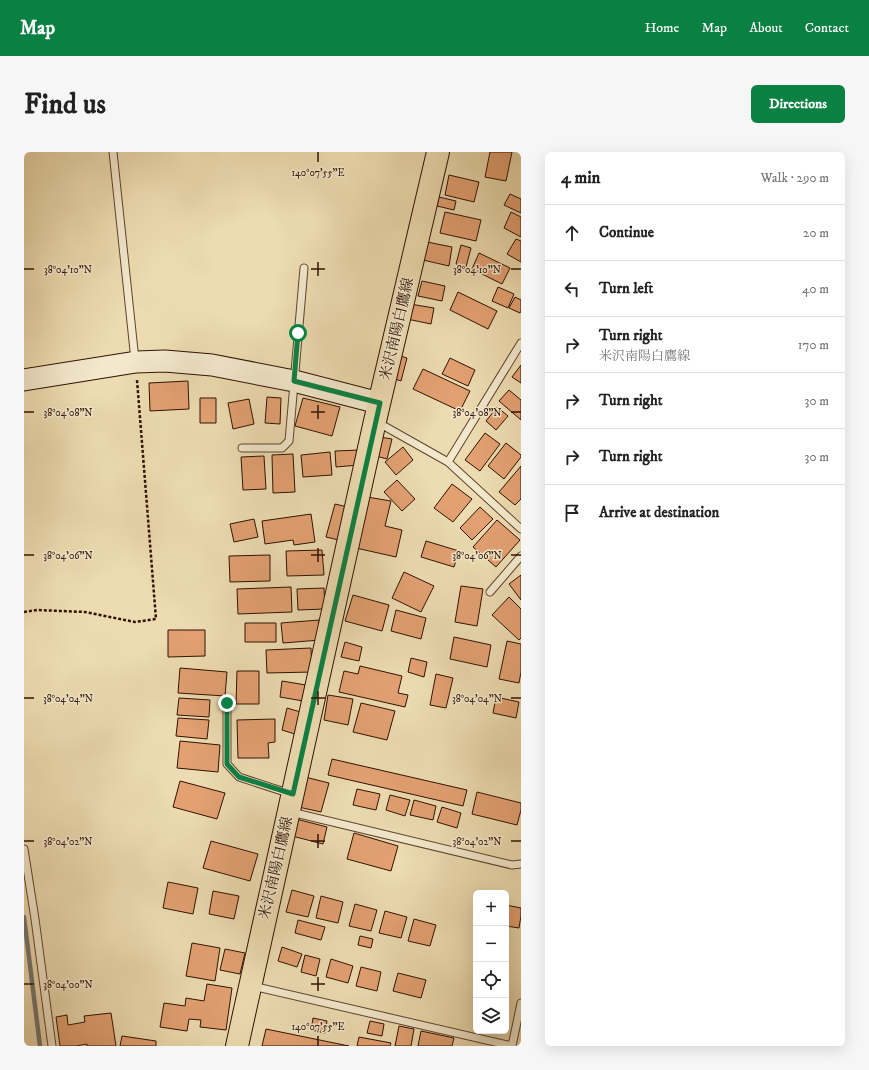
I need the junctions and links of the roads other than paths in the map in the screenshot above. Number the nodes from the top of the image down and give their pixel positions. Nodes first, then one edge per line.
1 (112, 152) edge
2 (438, 152) edge
3 (304, 268) dead end
4 (521, 343) edge
5 (136, 362) junction
6 (24, 380) edge
7 (294, 381) junction
8 (377, 412) junction
9 (242, 448) dead end
10 (448, 462) junction
11 (521, 529) edge
12 (521, 556) edge
13 (490, 592) dead end
14 (227, 703) dead end
15 (291, 802) junction
16 (24, 849) edge
17 (521, 864) edge
18 (250, 985) junction
19 (521, 1003) edge
20 (52, 1046) edge
21 (237, 1046) edge
22 (512, 1046) edge

1 - 5 lane
2 - 8 main road, 米沢南陽白鷹線
3 - 7 lane
4 - 10 lane
5 - 6 street
5 - 7 street
7 - 8 street
7 - 9 lane
8 - 10 lane
8 - 15 main road, 米沢南陽白鷹線
10 - 11 lane
12 - 13 lane
14 - 15 lane
15 - 17 lane
15 - 18 main road, 米沢南陽白鷹線
16 - 20 lane
18 - 21 main road, 米沢南陽白鷹線
18 - 22 lane
19 - 22 lane

